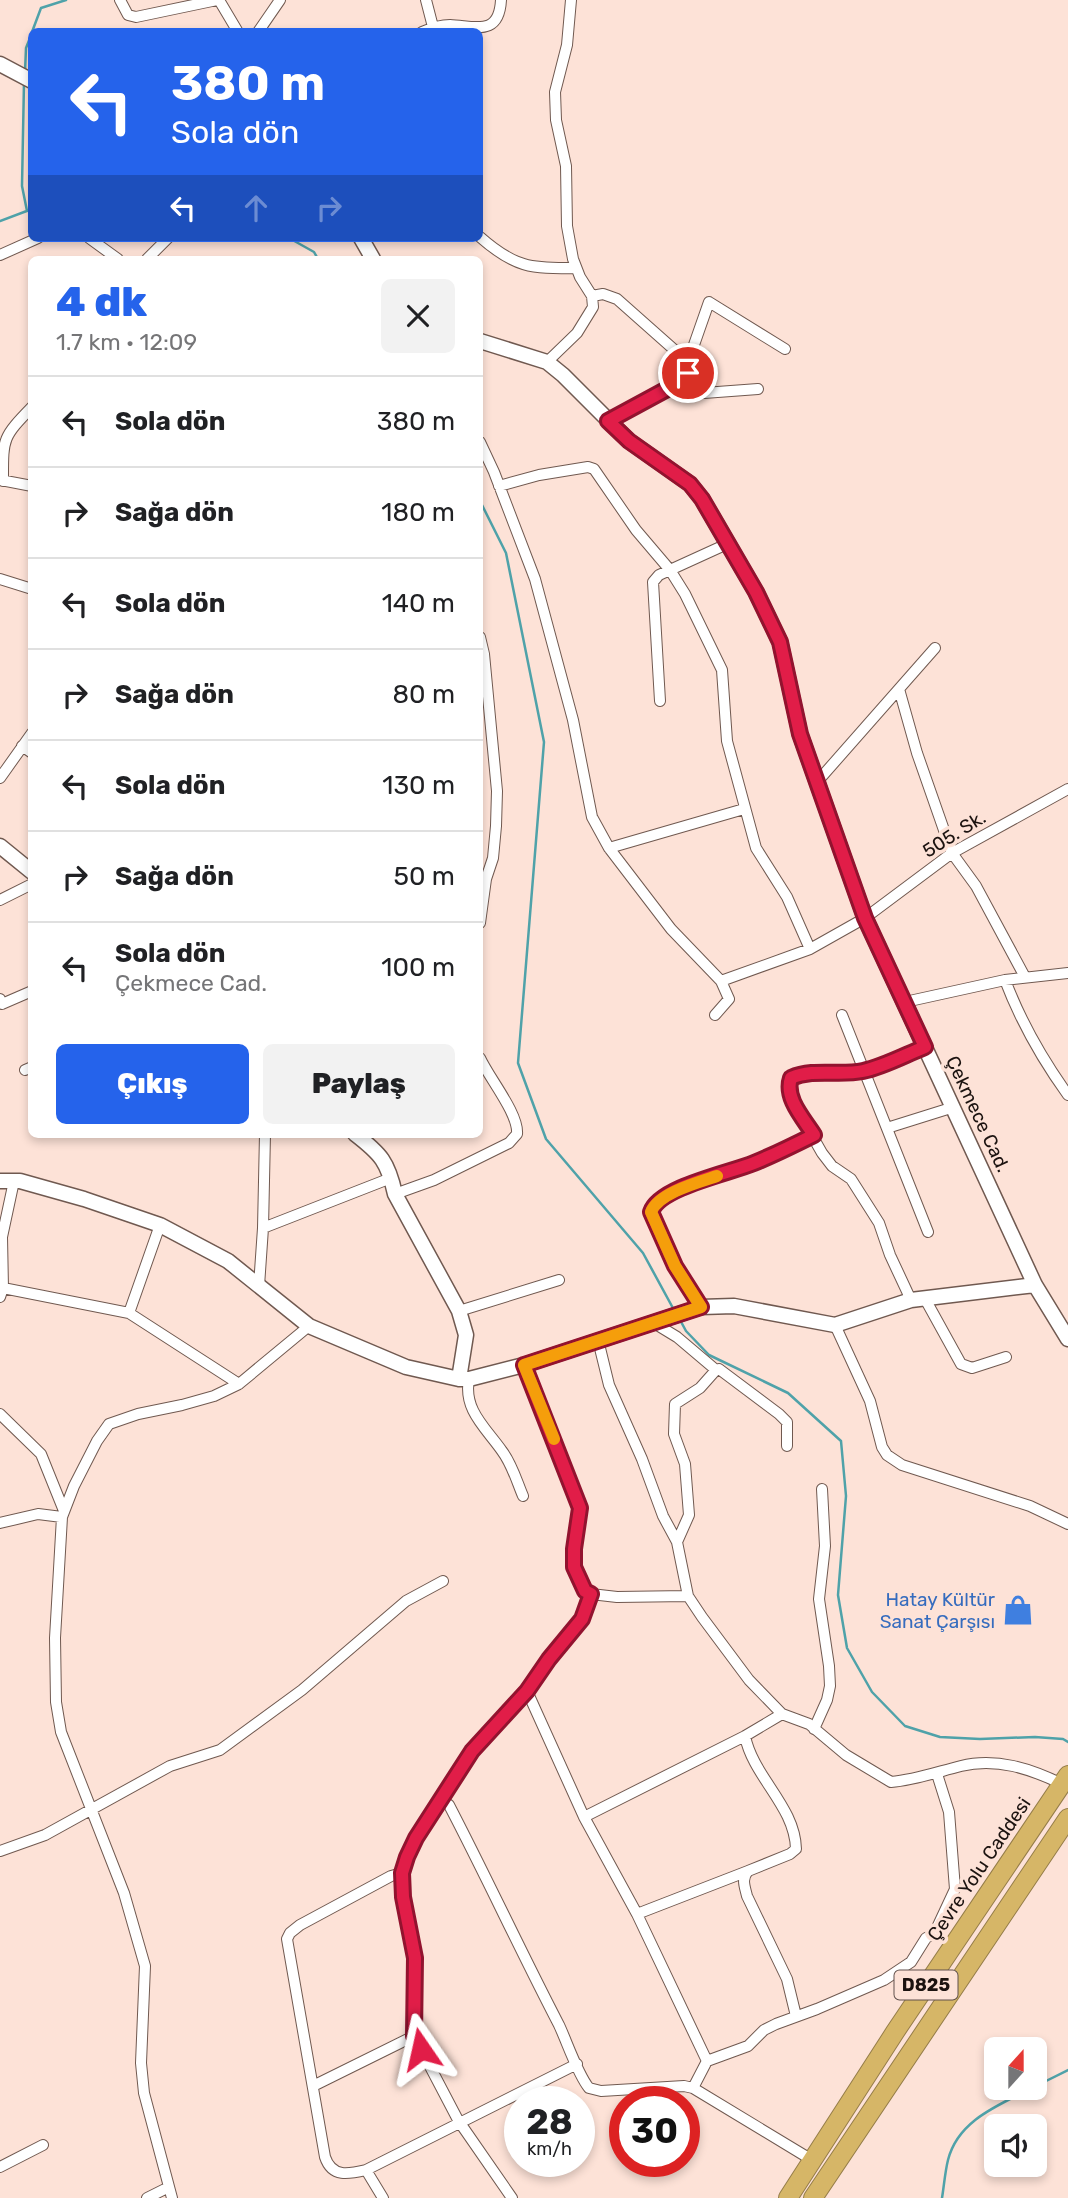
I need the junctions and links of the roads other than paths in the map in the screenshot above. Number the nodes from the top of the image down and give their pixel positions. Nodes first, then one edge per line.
1 (120, 0) edge
2 (218, 0) edge
3 (280, 0) edge
4 (426, 0) edge
5 (501, 0) edge
6 (571, 0) edge
7 (433, 27) joint
8 (236, 28) edge
9 (261, 28) edge
10 (466, 28) edge
11 (483, 28) edge
12 (0, 64) edge
13 (28, 79) edge
14 (483, 239) edge
15 (28, 242) edge
16 (95, 242) edge
17 (164, 242) edge
18 (0, 254) edge
19 (114, 256) edge
20 (150, 256) edge
21 (575, 268) junction
22 (592, 296) junction
23 (483, 342) edge
24 (785, 349) dead end
25 (547, 362) junction
26 (688, 362) junction
27 (687, 385) junction
28 (758, 389) dead end
29 (28, 411) edge
30 (608, 421) junction
31 (0, 424) edge
32 (10, 430) junction
33 (483, 449) edge
34 (2, 480) edge
35 (28, 485) edge
36 (499, 486) junction
37 (727, 544) junction
38 (670, 570) junction
39 (0, 579) edge
40 (28, 589) edge
41 (935, 648) dead end
42 (483, 654) edge
43 (899, 690) junction
44 (660, 701) dead end
45 (27, 749) edge
46 (0, 778) edge
47 (817, 782) junction
48 (1068, 789) edge
49 (744, 809) junction
50 (0, 846) edge
51 (609, 848) junction
52 (952, 853) junction
53 (28, 869) edge
54 (483, 874) edge
55 (486, 879) junction
56 (28, 886) edge
57 (0, 900) edge
58 (483, 901) edge
59 (865, 918) junction
60 (810, 949) junction
61 (1068, 973) edge
62 (1025, 977) junction
63 (1004, 980) junction
64 (721, 981) junction
65 (28, 992) edge
66 (0, 999) edge
67 (905, 1002) junction
68 (715, 1015) dead end
69 (842, 1015) dead end
70 (925, 1047) junction
71 (483, 1065) edge
72 (865, 1071) junction
73 (1068, 1095) edge
74 (954, 1107) junction
75 (887, 1128) junction
76 (814, 1135) junction
77 (265, 1138) edge
78 (360, 1138) edge
79 (391, 1178) junction
80 (7, 1181) edge
81 (395, 1194) junction
82 (160, 1225) junction
83 (264, 1228) junction
84 (928, 1233) dead end
85 (559, 1280) dead end
86 (1035, 1285) junction
87 (259, 1286) junction
88 (1, 1293) edge
89 (917, 1298) junction
90 (701, 1307) junction
91 (459, 1311) junction
92 (130, 1313) junction
93 (654, 1322) junction
94 (835, 1325) junction
95 (309, 1326) junction
96 (598, 1339) junction
97 (1068, 1339) edge
98 (1006, 1357) dead end
99 (524, 1365) junction
100 (716, 1370) junction
101 (464, 1379) junction
102 (239, 1384) junction
103 (0, 1413) edge
104 (787, 1446) dead end
105 (822, 1489) dead end
106 (523, 1496) dead end
107 (63, 1514) junction
108 (0, 1523) edge
109 (1068, 1524) edge
110 (677, 1542) junction
111 (443, 1581) dead end
112 (591, 1594) junction
113 (688, 1596) junction
114 (527, 1691) junction
115 (782, 1714) junction
116 (814, 1729) junction
117 (745, 1736) junction
118 (937, 1774) junction
119 (1065, 1779) edge
120 (442, 1800) junction
121 (92, 1809) junction
122 (584, 1817) junction
123 (1068, 1818) edge
124 (0, 1851) edge
125 (748, 1871) junction
126 (402, 1873) junction
127 (637, 1913) junction
128 (796, 2016) junction
129 (414, 2036) junction
130 (707, 2061) junction
131 (577, 2064) junction
132 (313, 2085) junction
133 (694, 2086) edge
134 (609, 2090) edge
135 (700, 2092) edge
136 (461, 2124) junction
137 (43, 2145) dead end
138 (812, 2160) junction
139 (0, 2167) edge
140 (366, 2169) junction
141 (171, 2193) edge
142 (148, 2198) edge
143 (383, 2198) edge
144 (512, 2198) edge
145 (788, 2198) edge
146 (813, 2198) edge

1 - 2 street
2 - 8 street
3 - 9 street
4 - 7 street
5 - 11 street
6 - 21 street
7 - 10 street
12 - 13 street
14 - 21 street
15 - 18 street
16 - 19 street
17 - 20 street
21 - 22 street
22 - 25 street
22 - 26 street
23 - 25 street, Çekmece Cad.
24 - 26 street
25 - 30 street, Çekmece Cad.
26 - 27 street
27 - 28 street
27 - 30 street
29 - 32 street
30 - 37 street, Çekmece Cad.
31 - 32 street
32 - 34 street
33 - 36 street
34 - 35 street
36 - 38 street
36 - 51 street
37 - 38 street
37 - 47 street, Çekmece Cad.
38 - 44 street
38 - 49 street
39 - 40 street
41 - 43 street
42 - 55 street
43 - 47 street
43 - 52 street
45 - 46 street
47 - 59 street, Çekmece Cad.
48 - 52 street, 505. Sk.
49 - 51 street
49 - 60 street
50 - 53 street
51 - 64 street
52 - 59 street, 505. Sk.
52 - 62 street
54 - 55 street
55 - 58 street
56 - 57 street
59 - 60 street, 505. Sk.
59 - 67 street, Çekmece Cad.
60 - 64 street, 505. Sk.
61 - 62 street
62 - 63 street
63 - 67 street
63 - 73 street
64 - 68 street
65 - 66 street
67 - 70 street, Çekmece Cad.
69 - 72 street
70 - 72 street
70 - 74 street, Çekmece Cad.
71 - 81 street
72 - 75 street
72 - 76 street
74 - 75 street
74 - 86 street, Çekmece Cad.
75 - 84 street
76 - 89 street
76 - 90 street
77 - 83 street
78 - 79 street
79 - 81 street
79 - 83 street
80 - 82 street
80 - 88 street
81 - 91 street
82 - 87 street
82 - 92 street
83 - 87 street
85 - 91 street
86 - 89 street
86 - 97 street, Çekmece Cad.
87 - 95 street
88 - 92 street
89 - 94 street
89 - 98 street
90 - 93 street
90 - 94 street
91 - 101 street
92 - 102 street
93 - 96 street
93 - 100 street
94 - 109 street
95 - 101 street
95 - 102 street
96 - 99 street
96 - 110 street
99 - 101 street
99 - 112 street
100 - 104 street
100 - 110 street
101 - 106 street
102 - 107 street
103 - 107 street
105 - 116 street
107 - 108 street
107 - 121 street
110 - 113 street
111 - 121 street
112 - 113 street
112 - 114 street
113 - 115 street
114 - 120 street
114 - 122 street
115 - 116 street
115 - 117 street
116 - 118 street
117 - 122 street
117 - 125 street
118 - 119 street
118 - 128 street
119 - 138 highway, Çevre Yolu Caddesi / D825
120 - 126 street
120 - 131 street
121 - 124 street
121 - 141 street
122 - 127 street
123 - 146 highway, D825
125 - 127 street
125 - 128 street
126 - 129 street
126 - 132 street
127 - 130 street
128 - 130 street
129 - 132 street
129 - 136 street
130 - 133 street
131 - 134 street
131 - 136 street
132 - 140 street
135 - 138 street
136 - 140 street
136 - 144 street
137 - 139 street
138 - 145 highway, Çevre Yolu Caddesi / D825
140 - 143 street
141 - 142 street

